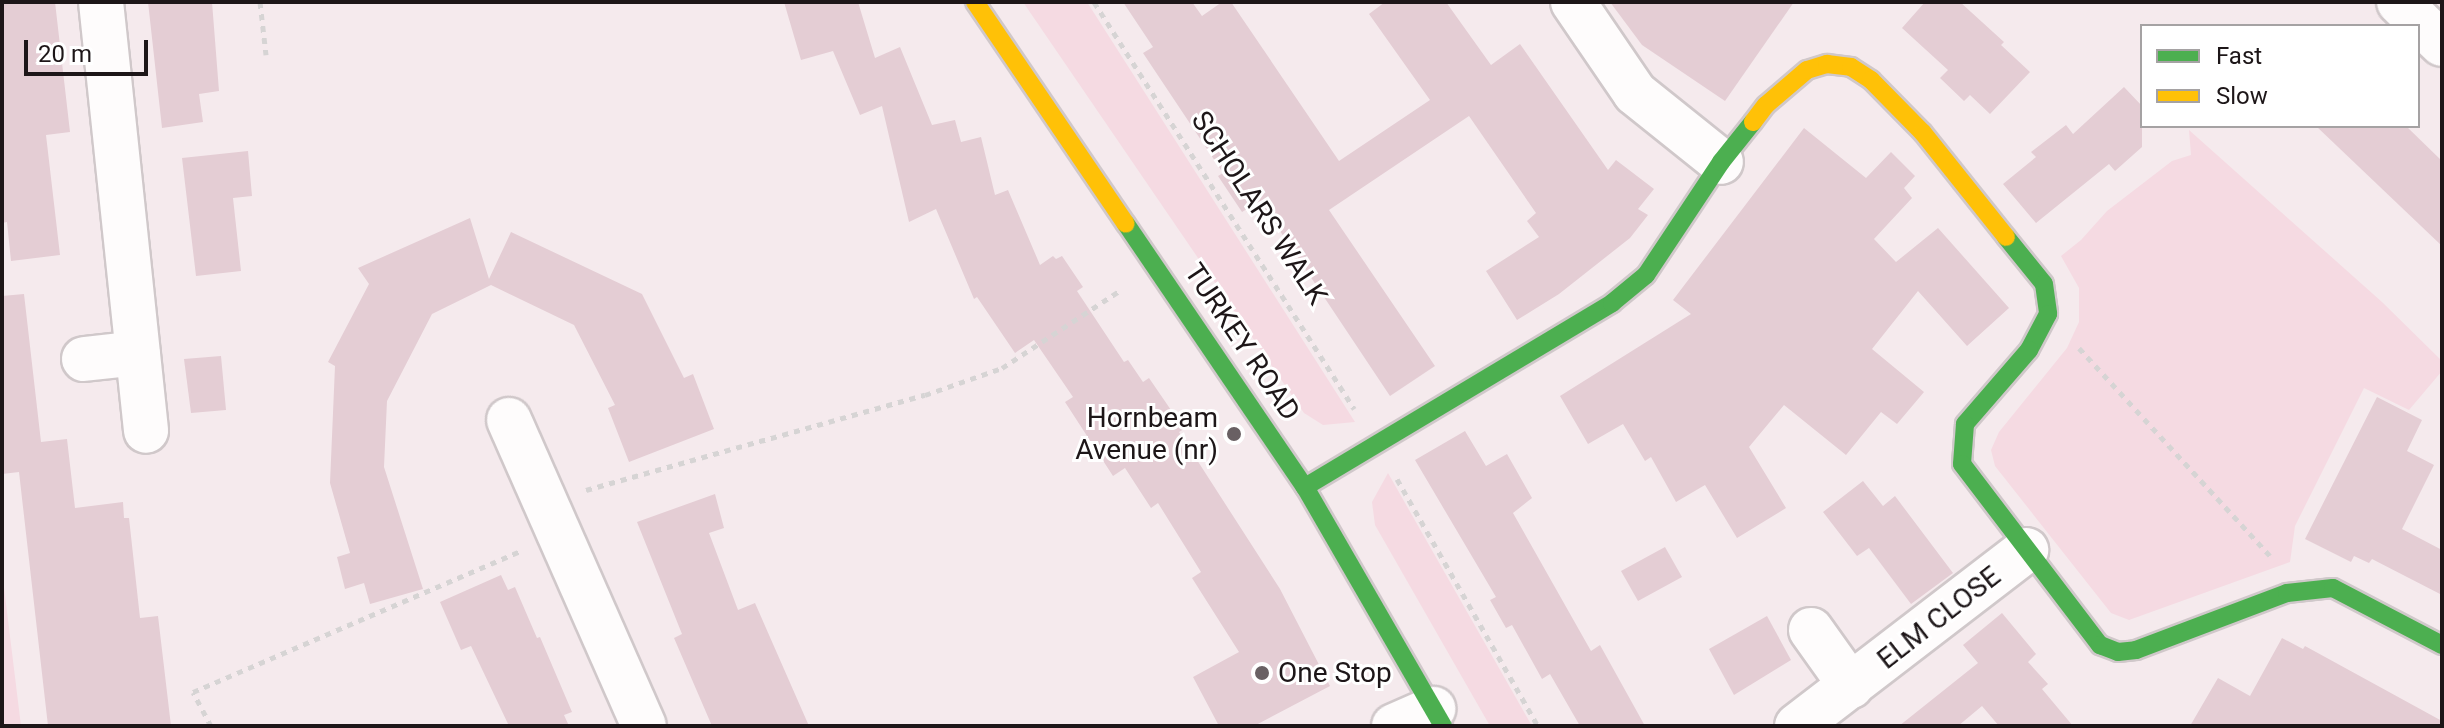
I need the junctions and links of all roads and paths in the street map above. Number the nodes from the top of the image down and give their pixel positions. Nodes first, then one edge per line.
1 (101, 2) edge
2 (260, 2) edge
3 (975, 2) edge
4 (1094, 2) edge
5 (1573, 2) edge
6 (2399, 2) edge
7 (2442, 44) edge
8 (266, 55) dead end
9 (1721, 162) junction
10 (1156, 266) junction
11 (2048, 314) junction
12 (138, 353) junction
13 (84, 359) dead end
14 (509, 420) dead end
15 (146, 431) dead end
16 (1377, 444) junction
17 (1305, 487) junction
18 (554, 520) junction
19 (2026, 550) junction
20 (2300, 589) junction
21 (1811, 630) dead end
22 (2442, 645) edge
23 (1851, 686) junction
24 (1438, 717) edge
25 (211, 726) edge
26 (644, 726) edge
27 (1394, 726) edge
28 (1538, 726) edge
29 (1797, 726) edge

1 - 12 street
2 - 8 path
3 - 10 street, TURKEY ROAD
4 - 16 path, SCHOLARS WALK
5 - 9 street
6 - 7 street
9 - 11 street
9 - 16 street
10 - 17 street, TURKEY ROAD
10 - 18 path
11 - 19 street
11 - 20 path
12 - 13 street
12 - 15 street
14 - 18 street
16 - 17 street
16 - 28 path, SCHOLARS WALK
17 - 24 street, TURKEY ROAD
18 - 25 path
18 - 26 street
19 - 20 street
19 - 23 street, ELM CLOSE
20 - 22 street
21 - 23 street, ELM CLOSE
23 - 29 street, ELM CLOSE
24 - 27 street

